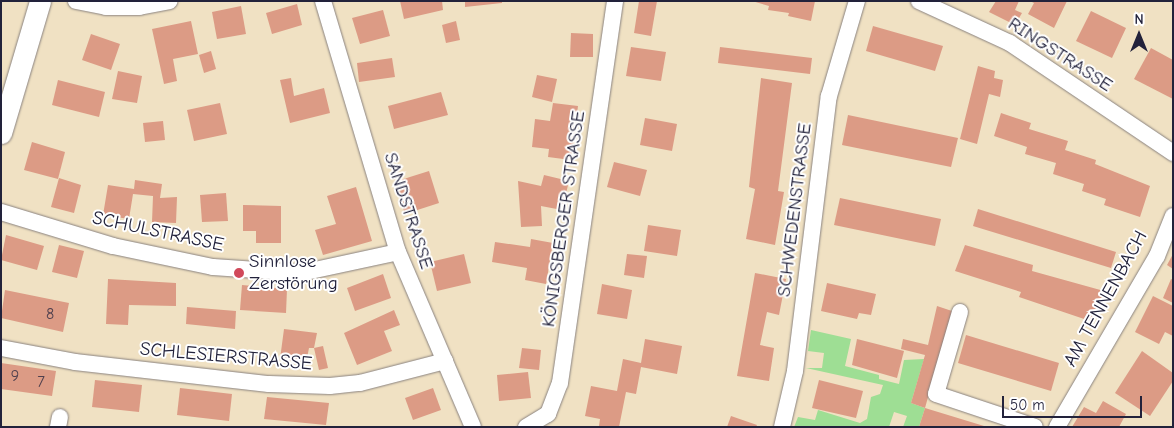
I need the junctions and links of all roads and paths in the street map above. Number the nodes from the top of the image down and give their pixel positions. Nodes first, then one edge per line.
1 (40, 1) edge
2 (76, 1) edge
3 (169, 1) edge
4 (323, 1) edge
5 (615, 1) edge
6 (857, 1) edge
7 (919, 1) edge
8 (1, 133) edge
9 (1173, 153) edge
10 (1, 212) edge
11 (1173, 216) edge
12 (398, 252) junction
13 (960, 312) dead end
14 (1, 348) edge
15 (445, 361) junction
16 (472, 427) edge
17 (526, 427) edge
18 (782, 427) edge
19 (1035, 427) edge
20 (1057, 427) edge

1 - 8 street
2 - 3 street
4 - 12 street, SANDSTRASSE
5 - 17 street, KÖNIGSBERGER STRASSE
6 - 18 street, SCHWEDENSTRASSE
7 - 9 street, RINGSTRASSE
10 - 12 street, SCHULSTRASSE
11 - 20 street, AM TENNENBACH
12 - 15 street, SANDSTRASSE
13 - 19 street
14 - 15 street, SCHLESIERSTRASSE
15 - 16 street, SANDSTRASSE

